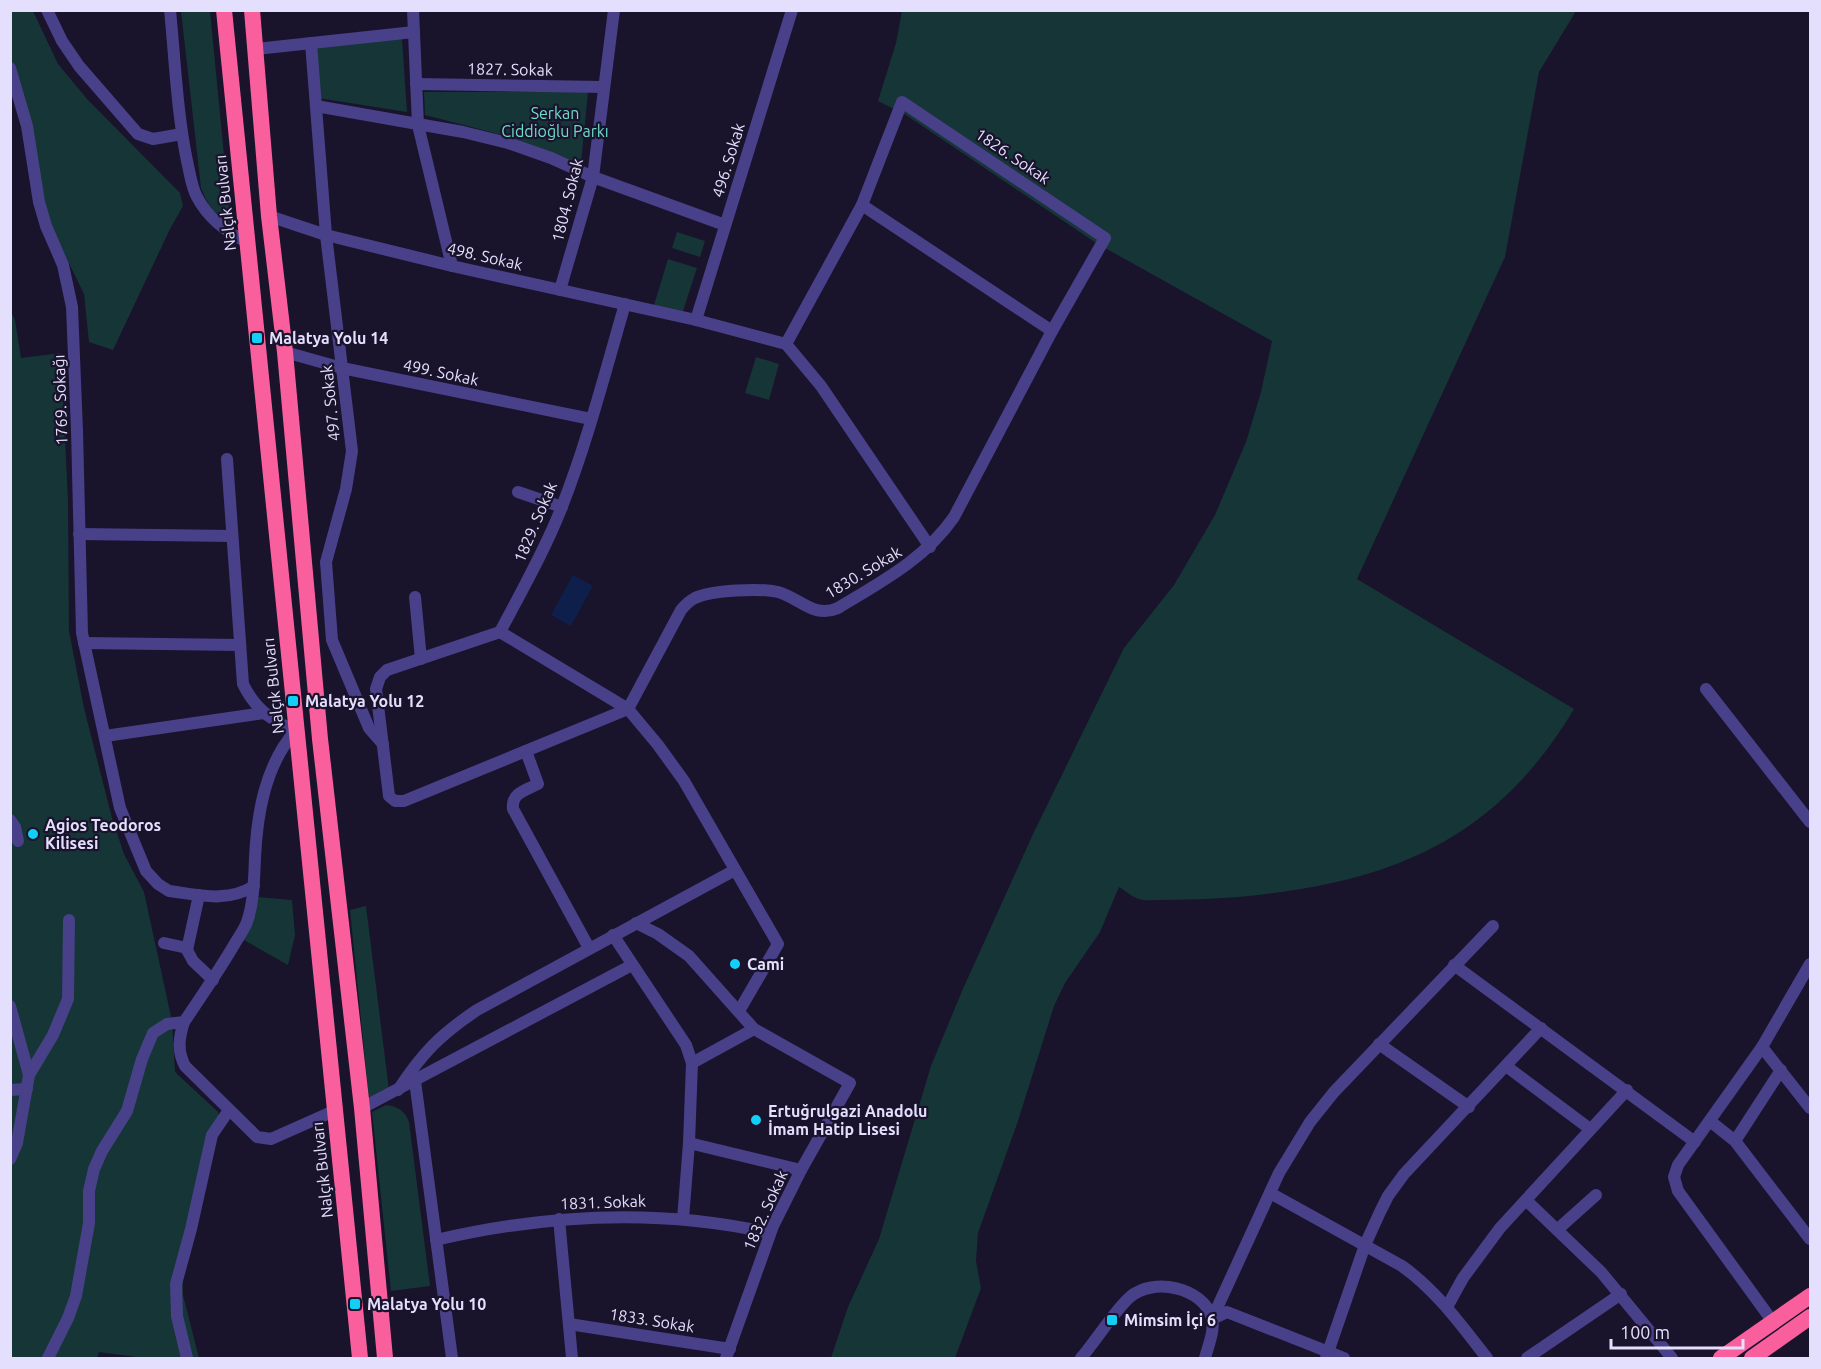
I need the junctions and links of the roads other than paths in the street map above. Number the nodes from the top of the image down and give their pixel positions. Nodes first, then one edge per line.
1 (47, 10) edge
2 (170, 10) edge
3 (224, 10) edge
4 (252, 10) edge
5 (412, 10) edge
6 (614, 10) edge
7 (792, 10) edge
8 (414, 32) junction
9 (311, 43) junction
10 (256, 49) junction
11 (10, 68) edge
12 (416, 84) junction
13 (603, 87) junction
14 (316, 106) junction
15 (418, 125) junction
16 (182, 134) junction
17 (593, 177) junction
18 (862, 205) junction
19 (269, 216) junction
20 (725, 225) junction
21 (326, 235) junction
22 (1105, 238) joint
23 (247, 242) junction
24 (452, 266) junction
25 (560, 290) junction
26 (625, 304) junction
27 (696, 320) junction
28 (1052, 331) junction
29 (786, 344) junction
30 (285, 352) junction
31 (342, 368) junction
32 (591, 419) junction
33 (227, 459) dead end
34 (518, 492) dead end
35 (562, 507) junction
36 (79, 534) junction
37 (232, 536) junction
38 (930, 547) junction
39 (415, 597) dead end
40 (500, 633) junction
41 (84, 644) junction
42 (240, 645) junction
43 (422, 658) junction
44 (1706, 689) dead end
45 (628, 709) junction
46 (264, 713) junction
47 (296, 730) junction
48 (105, 736) junction
49 (383, 744) junction
50 (526, 751) junction
51 (10, 820) edge
52 (1810, 822) edge
53 (18, 841) dead end
54 (735, 870) junction
55 (254, 886) junction
56 (199, 895) junction
57 (69, 920) dead end
58 (636, 922) junction
59 (1493, 926) dead end
60 (613, 935) junction
61 (164, 943) dead end
62 (187, 948) junction
63 (589, 948) junction
64 (1810, 964) edge
65 (632, 965) junction
66 (1454, 965) junction
67 (213, 980) junction
68 (10, 1006) edge
69 (739, 1011) junction
70 (184, 1022) junction
71 (1541, 1028) junction
72 (754, 1029) junction
73 (1379, 1044) junction
74 (1762, 1047) junction
75 (692, 1063) junction
76 (1506, 1066) junction
77 (1781, 1070) junction
78 (29, 1075) junction
79 (415, 1081) junction
80 (27, 1089) junction
81 (10, 1090) edge
82 (398, 1090) junction
83 (1627, 1090) junction
84 (1469, 1107) junction
85 (362, 1108) junction
86 (1810, 1108) edge
87 (229, 1110) junction
88 (334, 1111) junction
89 (1710, 1121) junction
90 (1590, 1130) junction
91 (1735, 1141) junction
92 (1695, 1142) junction
93 (689, 1143) junction
94 (10, 1159) edge
95 (801, 1170) junction
96 (1270, 1193) junction
97 (1596, 1195) dead end
98 (1526, 1200) junction
99 (683, 1218) junction
100 (559, 1220) junction
101 (1558, 1229) junction
102 (770, 1233) junction
103 (1810, 1239) edge
104 (436, 1240) junction
105 (1365, 1245) junction
106 (1621, 1294) junction
107 (1810, 1296) edge
108 (1447, 1307) junction
109 (1810, 1317) edge
110 (1212, 1319) junction
111 (1773, 1322) junction
112 (569, 1324) junction
113 (728, 1354) edge
114 (1327, 1355) edge
115 (48, 1359) edge
116 (187, 1359) edge
117 (360, 1359) edge
118 (385, 1359) edge
119 (452, 1359) edge
120 (572, 1359) edge
121 (1082, 1359) edge
122 (1205, 1359) edge
123 (1344, 1359) edge
124 (1487, 1359) edge
125 (1527, 1359) edge
126 (1672, 1359) edge
127 (1721, 1359) edge
128 (1752, 1359) edge

1 - 16 street
2 - 16 street
3 - 23 highway, Nalçık Bulvarı
4 - 10 highway
5 - 8 street
6 - 13 street, 1804. Sokak
7 - 20 street, 496. Sokak
8 - 9 street
8 - 12 street
9 - 10 street
9 - 14 street, 497. Sokak
10 - 19 highway
11 - 36 street, 1769. Sokağı
12 - 13 street, 1827. Sokak
12 - 15 street
13 - 17 street, 1804. Sokak
14 - 15 street
14 - 21 street, 497. Sokak
15 - 17 street
15 - 24 street
16 - 23 street
17 - 20 street
17 - 25 street, 1804. Sokak
18 - 22 street, 1826. Sokak
18 - 28 street
18 - 29 street
19 - 21 street, 498. Sokak
19 - 30 highway
20 - 27 street, 496. Sokak
21 - 24 street, 498. Sokak
21 - 31 street, 497. Sokak
22 - 28 street, 1830. Sokak
23 - 47 highway, Nalçık Bulvarı
24 - 25 street, 498. Sokak
25 - 26 street, 498. Sokak
26 - 27 street, 498. Sokak
26 - 32 street, 1829. Sokak
27 - 29 street, 498. Sokak
28 - 38 street, 1830. Sokak
29 - 38 street
30 - 31 street, 499. Sokak
30 - 85 highway
31 - 32 street, 499. Sokak
31 - 49 street, 497. Sokak
32 - 35 street, 1829. Sokak
33 - 37 street
34 - 35 street
35 - 40 street, 1829. Sokak
36 - 37 street
36 - 41 street, 1769. Sokağı
37 - 42 street
38 - 45 street, 1830. Sokak
39 - 43 street
40 - 43 street
40 - 45 street
41 - 42 street
41 - 48 street, 1769. Sokağı
42 - 46 street
43 - 49 street
44 - 52 street
45 - 50 street
45 - 54 street
46 - 47 street
46 - 48 street
47 - 55 street
47 - 88 highway, Nalçık Bulvarı
48 - 56 street, 1769. Sokağı
49 - 50 street
50 - 63 street
51 - 53 street
54 - 58 street
54 - 69 street
55 - 56 street, 1769. Sokağı
55 - 67 street
56 - 62 street
57 - 78 street
58 - 60 street
58 - 69 street
59 - 66 street
60 - 63 street
60 - 65 street
61 - 62 street
62 - 67 street
63 - 82 street
64 - 74 street
65 - 75 street
65 - 79 street
66 - 71 street
66 - 73 street
67 - 70 street
68 - 78 street
69 - 72 street
70 - 87 street
70 - 115 street
71 - 76 street
71 - 83 street
72 - 75 street
72 - 95 street, 1832. Sokak
73 - 84 street
73 - 96 street
74 - 77 street
74 - 89 street
75 - 93 street
76 - 84 street
76 - 90 street
77 - 86 street
77 - 91 street
78 - 80 street
79 - 82 street
79 - 104 street
80 - 81 street
80 - 94 street
82 - 85 street
83 - 90 street
83 - 92 street
84 - 105 street
85 - 118 highway
87 - 88 street
87 - 116 street
88 - 117 highway, Nalçık Bulvarı
89 - 91 street
89 - 92 street
90 - 98 street
91 - 103 street
92 - 111 street
93 - 95 street
93 - 99 street
95 - 102 street, 1832. Sokak
96 - 105 street
96 - 110 street
97 - 101 street
98 - 101 street
98 - 108 street
99 - 100 street, 1831. Sokak
99 - 102 street, 1831. Sokak
100 - 104 street, 1831. Sokak
100 - 112 street
101 - 106 street
102 - 113 street, 1832. Sokak
104 - 119 street
105 - 108 street
105 - 114 street
106 - 125 street
106 - 126 street
107 - 111 highway
108 - 124 street
109 - 128 highway
110 - 114 street
110 - 121 street
110 - 122 street
111 - 127 highway
112 - 113 street, 1833. Sokak
112 - 120 street
114 - 123 street

